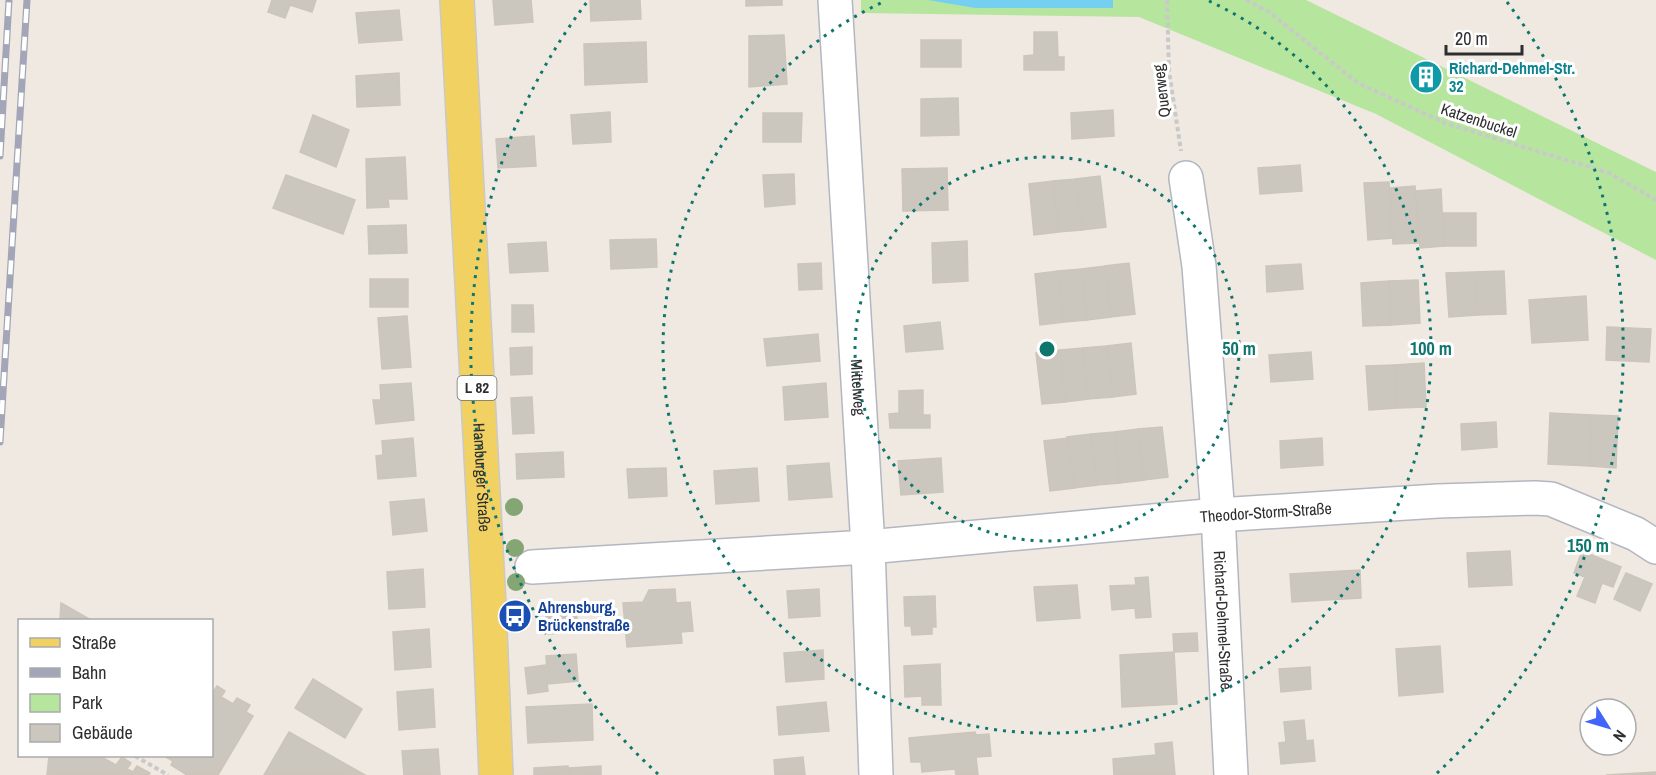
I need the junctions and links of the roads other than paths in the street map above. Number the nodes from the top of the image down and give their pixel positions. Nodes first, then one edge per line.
1 (457, 0) edge
2 (835, 0) edge
3 (1186, 178) road end
4 (1218, 515) junction
5 (868, 547) junction
6 (1656, 547) edge
7 (532, 567) dead end
8 (496, 775) edge
9 (876, 775) edge
10 (1232, 775) edge

1 - 8 main road, Hamburger Straße / L 82
2 - 5 street, Mittelweg
3 - 4 street, Richard-Dehmel-Straße
4 - 5 street, Theodor-Storm-Straße
4 - 6 street, Theodor-Storm-Straße
4 - 10 street, Richard-Dehmel-Straße
5 - 7 street, Theodor-Storm-Straße
5 - 9 street, Mittelweg

